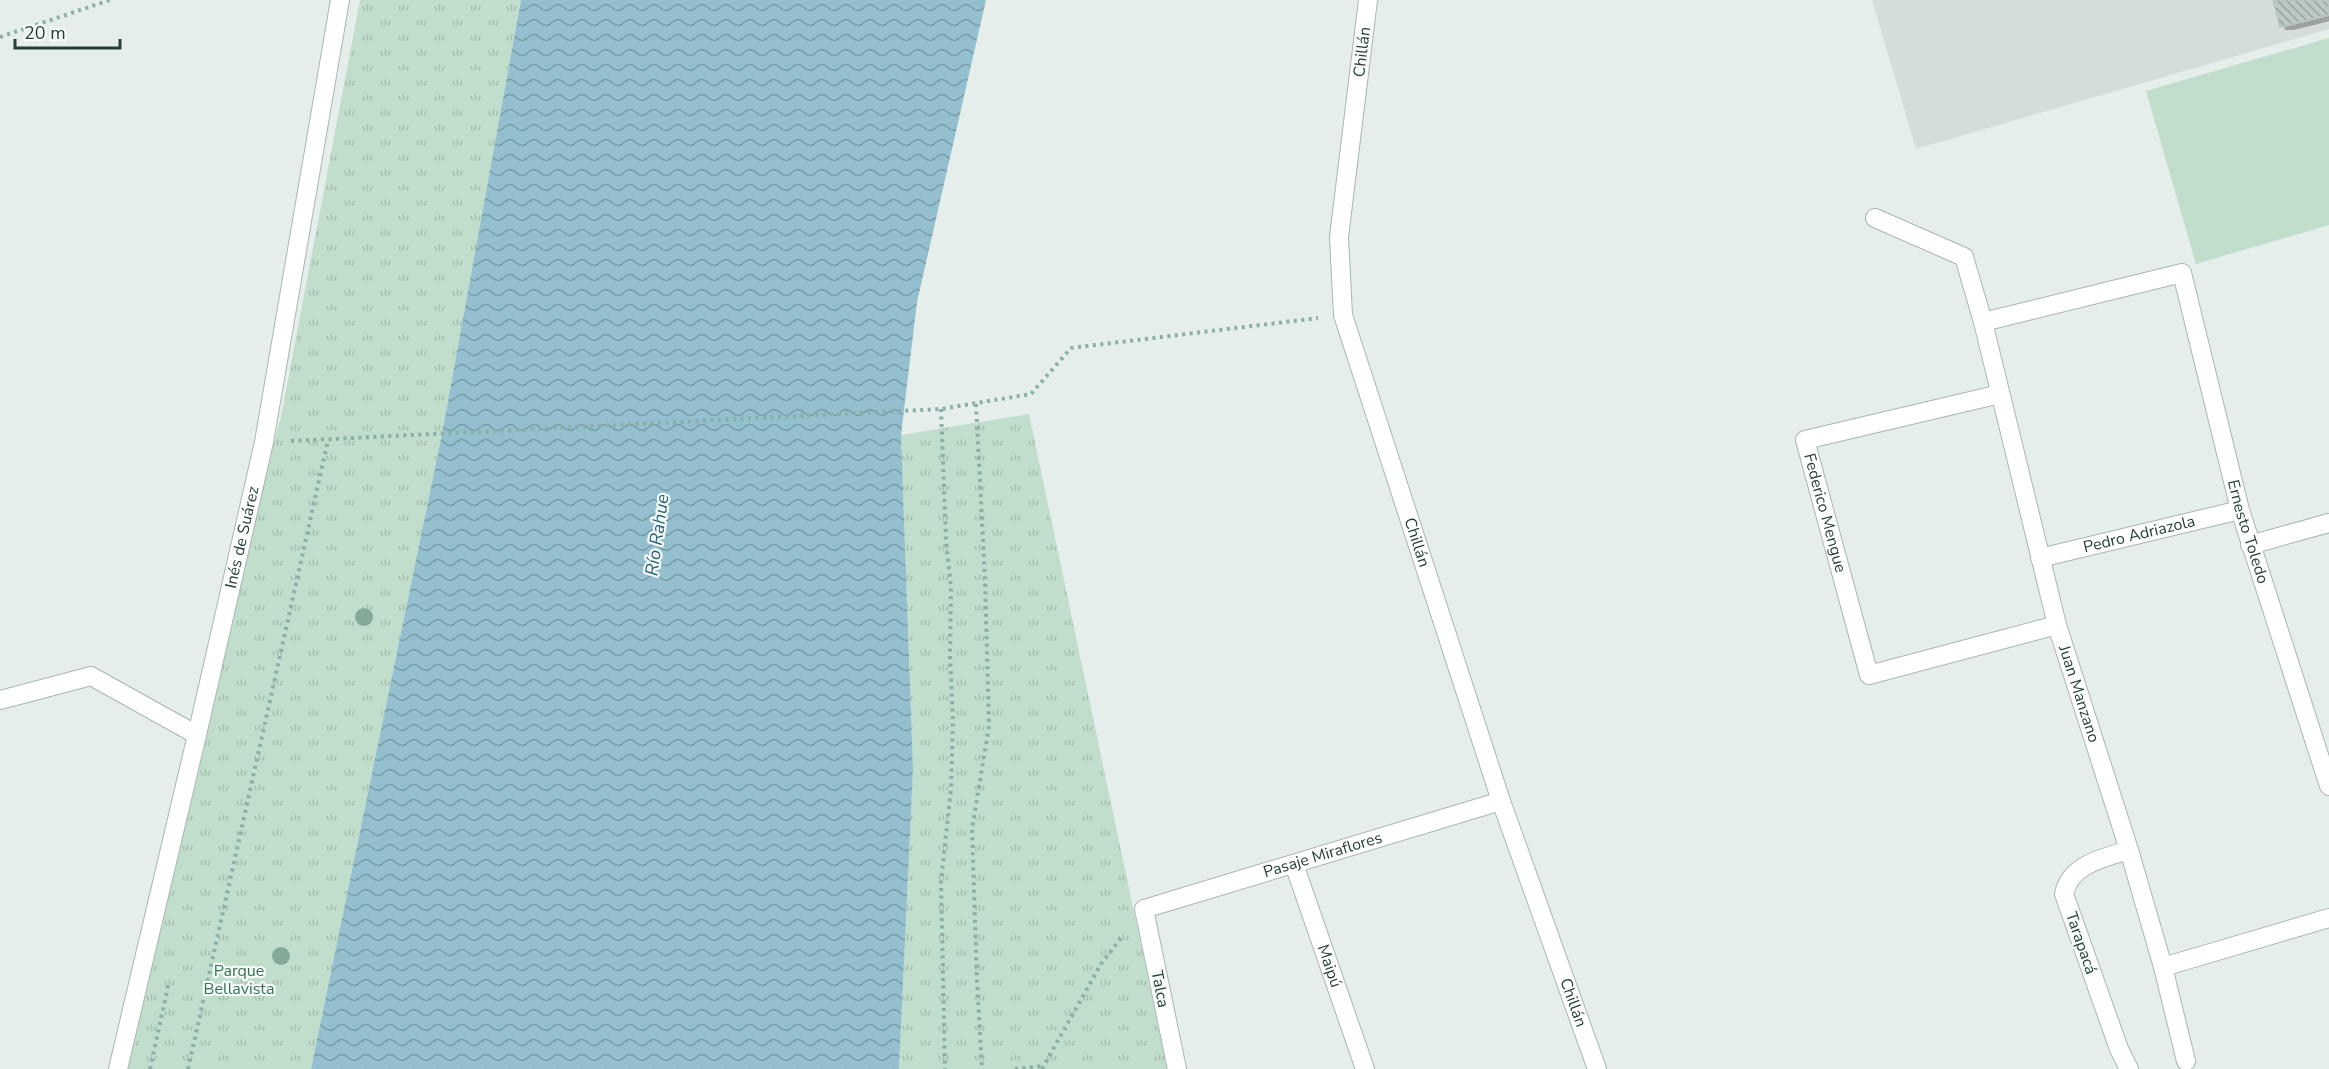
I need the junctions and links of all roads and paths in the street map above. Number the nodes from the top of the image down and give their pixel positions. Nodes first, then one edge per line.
1 (110, 0) edge
2 (340, 0) edge
3 (1368, 0) edge
4 (0, 37) edge
5 (1875, 218) dead end
6 (1343, 315) junction
7 (1983, 322) junction
8 (2000, 394) junction
9 (976, 404) junction
10 (941, 409) junction
11 (328, 440) junction
12 (264, 442) junction
13 (2240, 510) junction
14 (2329, 523) edge
15 (2250, 545) junction
16 (2040, 558) junction
17 (2057, 625) junction
18 (0, 700) edge
19 (197, 735) junction
20 (2329, 785) edge
21 (1501, 801) junction
22 (2129, 850) junction
23 (1294, 864) junction
24 (1144, 909) junction
25 (2329, 918) edge
26 (2163, 968) junction
27 (2186, 1061) dead end
28 (1043, 1068) edge
29 (118, 1069) edge
30 (188, 1069) edge
31 (945, 1069) edge
32 (982, 1069) edge
33 (1015, 1069) edge
34 (1177, 1069) edge
35 (1365, 1069) edge
36 (1597, 1069) edge
37 (2129, 1069) edge

1 - 4 path
2 - 12 street, Inés de Suárez
3 - 6 street, Chillán
5 - 7 street, Juan Manzano
6 - 9 path
6 - 21 street, Chillán
7 - 8 street, Juan Manzano
7 - 13 street, Ernesto Toledo
8 - 16 street, Juan Manzano
8 - 17 street, Federico Mengue
9 - 10 path
9 - 32 path
10 - 11 path
10 - 31 path
11 - 12 path
11 - 30 path
12 - 19 street, Inés de Suárez
13 - 15 street, Ernesto Toledo
13 - 16 street, Pedro Adriazola
14 - 15 street
15 - 20 street, Ernesto Toledo
16 - 17 street, Juan Manzano
17 - 22 street, Juan Manzano
18 - 19 street
19 - 29 street, Inés de Suárez
21 - 23 street, Pasaje Miraflores
21 - 36 street, Chillán
22 - 26 street, Juan Manzano
22 - 37 street, Tarapacá
23 - 24 street, Pasaje Miraflores
23 - 35 street, Maipú
24 - 28 path
24 - 34 street, Talca
25 - 26 street
26 - 27 street, Juan Manzano
28 - 33 path

